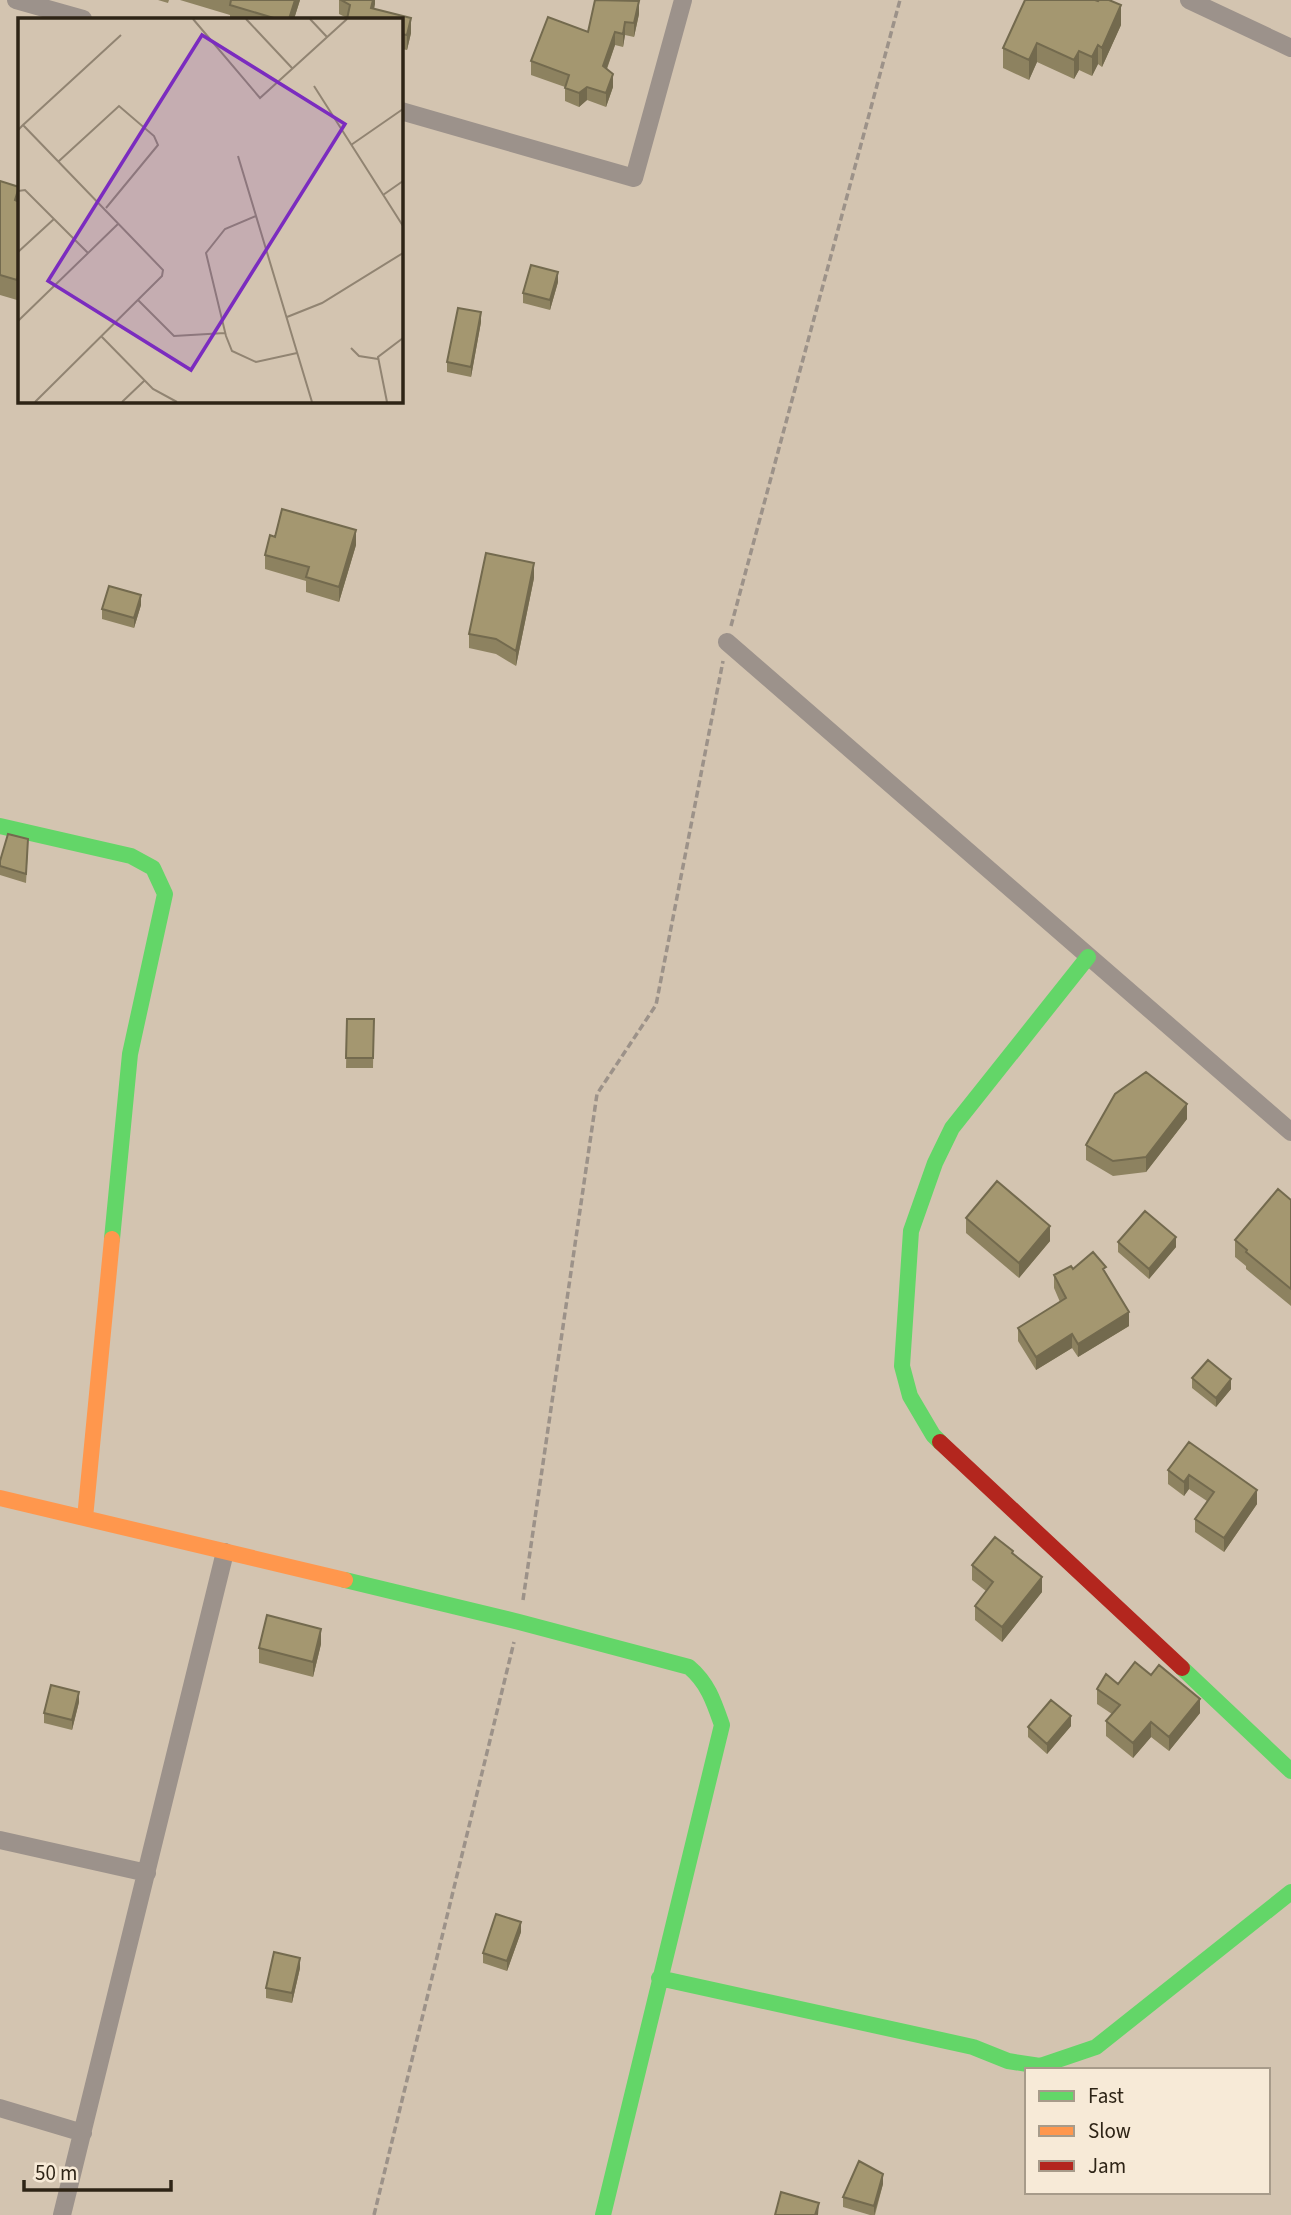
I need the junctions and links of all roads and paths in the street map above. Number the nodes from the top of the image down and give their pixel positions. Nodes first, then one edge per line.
1 (16, 0) edge
2 (683, 0) edge
3 (900, 0) edge
4 (1189, 0) edge
5 (79, 18) edge
6 (1291, 48) edge
7 (402, 111) edge
8 (727, 642) junction
9 (0, 826) edge
10 (1088, 957) junction
11 (1291, 1132) edge
12 (0, 1497) edge
13 (85, 1518) junction
14 (225, 1552) junction
15 (519, 1622) junction
16 (1291, 1772) edge
17 (0, 1840) edge
18 (147, 1873) junction
19 (1291, 1892) edge
20 (659, 1978) junction
21 (0, 2108) edge
22 (83, 2133) junction
23 (62, 2215) edge
24 (374, 2215) edge
25 (603, 2215) edge

1 - 5 street
2 - 7 street
3 - 8 path
4 - 6 street
8 - 10 street
8 - 15 path
9 - 13 street
10 - 11 street
10 - 16 street
12 - 13 street
13 - 14 street
14 - 15 street
14 - 18 street
15 - 20 street
15 - 24 path
17 - 18 street
18 - 22 street
19 - 20 street
20 - 25 street
21 - 22 street
22 - 23 street

